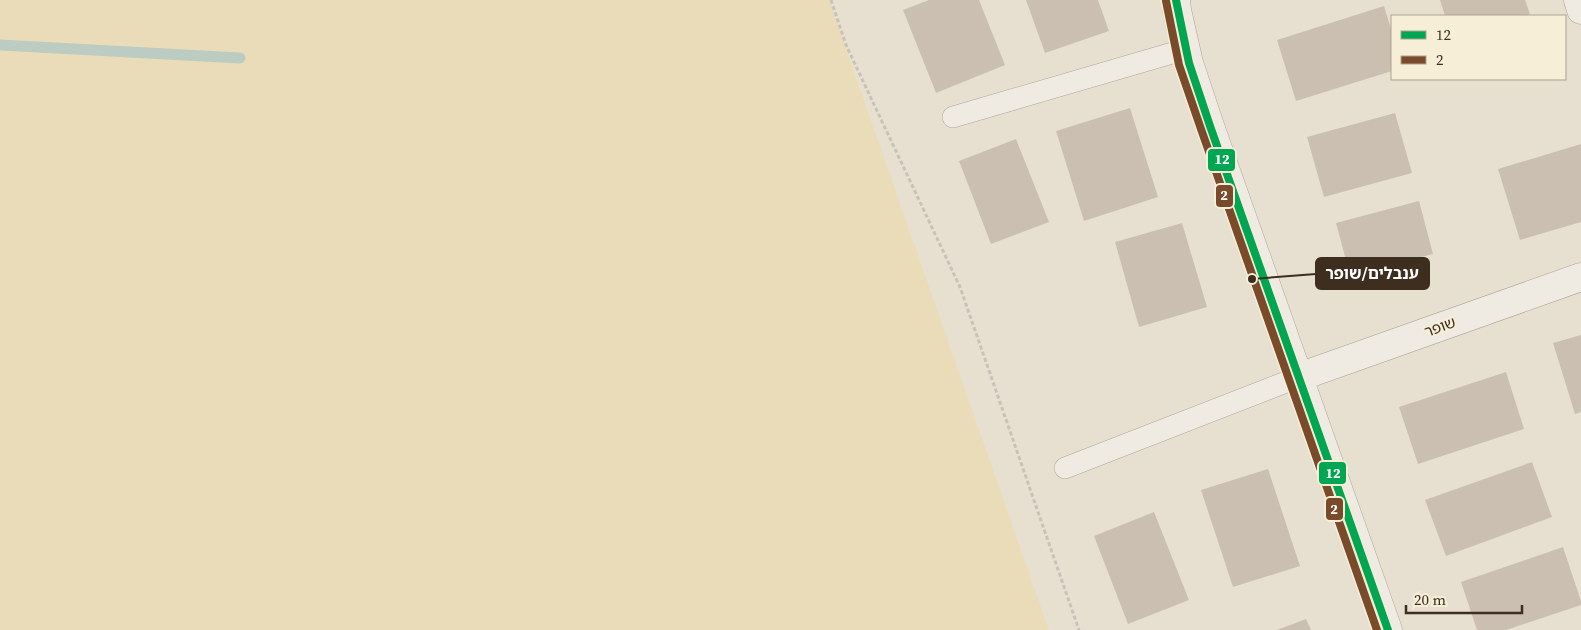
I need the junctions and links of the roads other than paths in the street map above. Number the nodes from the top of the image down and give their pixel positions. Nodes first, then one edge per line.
1 (1176, 0) edge
2 (1578, 0) edge
3 (1581, 10) edge
4 (1186, 49) junction
5 (953, 117) dead end
6 (1581, 277) edge
7 (1298, 377) junction
8 (1065, 468) dead end
9 (1388, 630) edge

1 - 4 street
2 - 3 street
4 - 5 lane
4 - 7 street
6 - 7 street, שופר
7 - 8 lane
7 - 9 street

